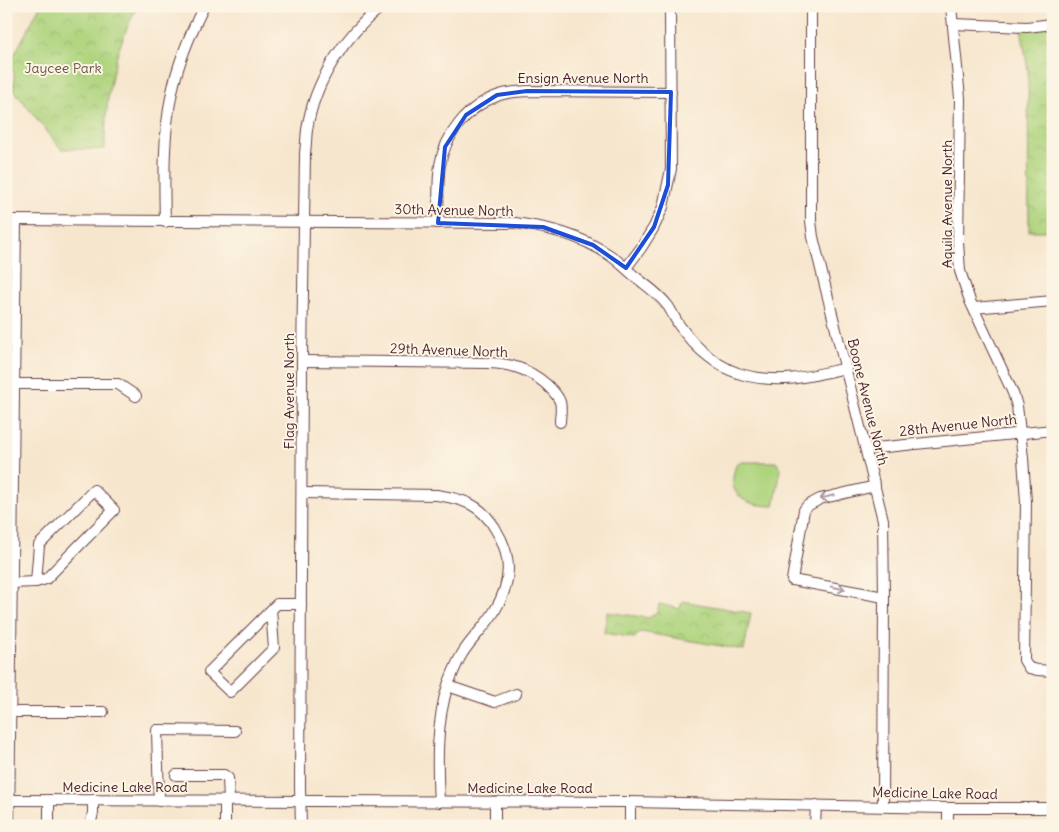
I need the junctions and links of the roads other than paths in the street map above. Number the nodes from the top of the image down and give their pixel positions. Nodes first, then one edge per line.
1 (204, 6) edge
2 (382, 6) edge
3 (670, 6) edge
4 (811, 6) edge
5 (951, 6) edge
6 (953, 24) junction
7 (1053, 24) edge
8 (671, 92) junction
9 (11, 220) edge
10 (165, 222) junction
11 (304, 222) junction
12 (438, 223) junction
13 (626, 268) junction
14 (1053, 301) edge
15 (974, 308) junction
16 (302, 361) junction
17 (846, 368) junction
18 (11, 378) edge
19 (136, 396) dead end
20 (560, 422) dead end
21 (1053, 430) edge
22 (1020, 433) junction
23 (866, 449) junction
24 (9, 480) edge
25 (875, 486) junction
26 (302, 493) junction
27 (9, 511) edge
28 (9, 545) edge
29 (36, 582) junction
30 (11, 583) junction
31 (884, 597) junction
32 (301, 604) junction
33 (271, 610) junction
34 (8, 668) edge
35 (1053, 671) edge
36 (448, 686) junction
37 (516, 694) dead end
38 (10, 712) junction
39 (102, 712) dead end
40 (235, 731) dead end
41 (176, 775) dead end
42 (7, 800) edge
43 (49, 800) junction
44 (93, 800) junction
45 (159, 801) junction
46 (227, 801) junction
47 (300, 801) junction
48 (438, 802) junction
49 (495, 802) junction
50 (630, 802) junction
51 (816, 805) junction
52 (883, 806) junction
53 (948, 808) junction
54 (1053, 808) edge
55 (9, 826) edge
56 (49, 826) edge
57 (90, 826) edge
58 (225, 826) edge
59 (301, 826) edge
60 (495, 826) edge
61 (630, 826) edge
62 (815, 826) edge
63 (948, 826) edge

1 - 10 street
2 - 11 street, Flag Avenue North
3 - 8 street
4 - 17 street, Boone Avenue North
5 - 6 street, Aquila Avenue North
6 - 7 street
6 - 15 street, Aquila Avenue North
8 - 12 street, Ensign Avenue North
8 - 13 street
9 - 10 street, 30th Avenue North
9 - 18 street
10 - 11 street, 30th Avenue North
11 - 12 street, 30th Avenue North
11 - 16 street, Flag Avenue North
12 - 13 street, 30th Avenue North
13 - 17 street, 30th Avenue North
14 - 15 street
15 - 22 street, Aquila Avenue North
16 - 20 street, 29th Avenue North
16 - 26 street, Flag Avenue North
17 - 23 street, Boone Avenue North
18 - 19 street
18 - 24 street
21 - 22 street, 28th Avenue North
22 - 23 street, 28th Avenue North
22 - 35 street, Aquila Avenue North
23 - 25 street, Boone Avenue North
24 - 27 street
25 - 31 street, Boone Avenue North
25 -> 31 street
26 - 32 street, Flag Avenue North
26 - 36 street
27 - 28 street
28 - 30 street
29 - 29 street
29 - 30 street
30 - 34 street
31 - 52 street, Boone Avenue North
32 - 33 street
32 - 47 street, Flag Avenue North
33 - 33 street
34 - 38 street
36 - 37 street
36 - 48 street
38 - 39 street
38 - 42 street
40 - 45 street
41 - 46 street
42 - 43 street, Medicine Lake Road
42 - 55 street
43 - 44 street, Medicine Lake Road
43 - 56 street
44 - 45 street, Medicine Lake Road
44 - 57 street
45 - 46 street, Medicine Lake Road
46 - 47 street, Medicine Lake Road
46 - 58 street
47 - 48 street, Medicine Lake Road
47 - 59 street, Flag Avenue North
48 - 49 street, Medicine Lake Road
49 - 50 street, Medicine Lake Road
49 - 60 street
50 - 51 street, Medicine Lake Road
50 - 61 street
51 - 52 street, Medicine Lake Road
51 - 62 street
52 - 53 street, Medicine Lake Road
53 - 54 street, Medicine Lake Road
53 - 63 street

